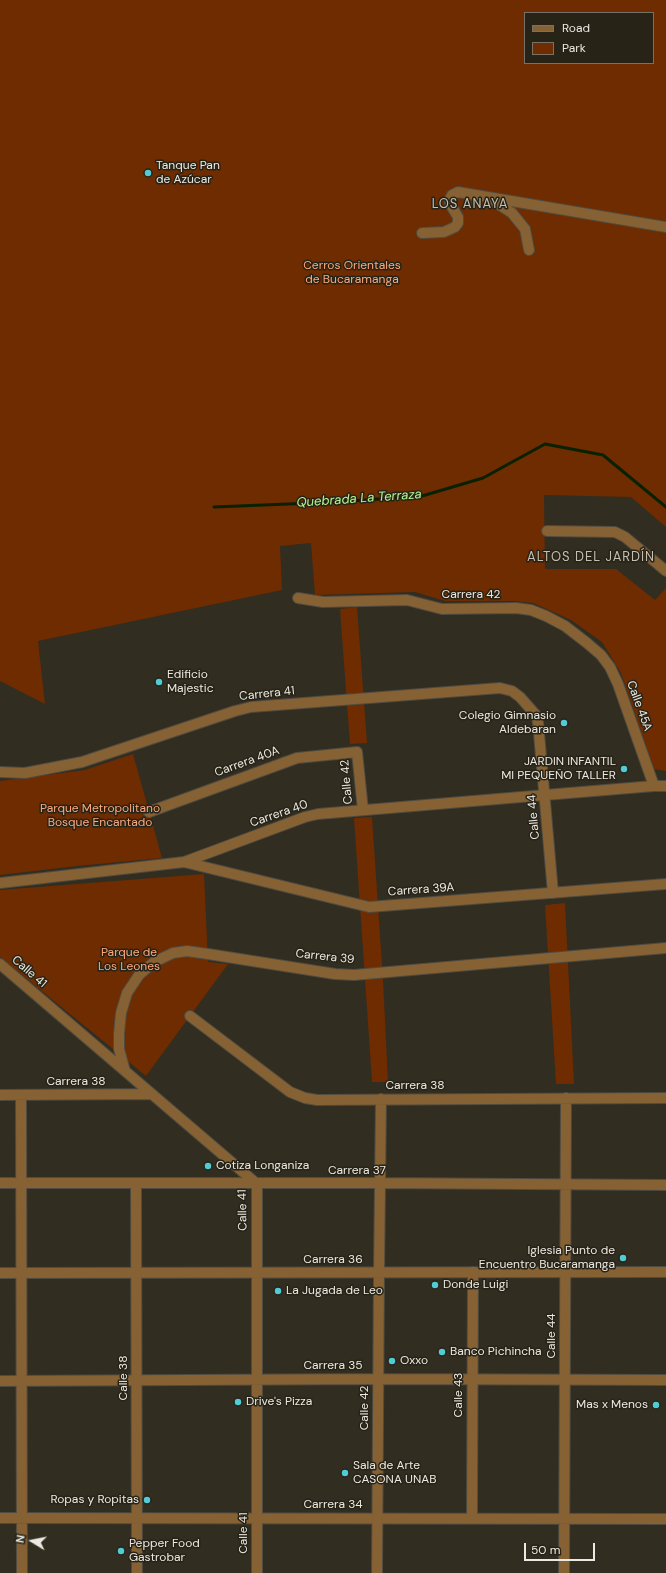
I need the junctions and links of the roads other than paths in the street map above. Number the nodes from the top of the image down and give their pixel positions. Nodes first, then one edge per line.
1 (489, 198) junction
2 (666, 227) edge
3 (422, 233) dead end
4 (529, 250) dead end
5 (547, 531) dead end
6 (666, 571) edge
7 (298, 598) dead end
8 (587, 643) joint
9 (520, 697) joint
10 (357, 752) joint
11 (0, 772) edge
12 (654, 786) junction
13 (666, 786) edge
14 (545, 794) junction
15 (363, 810) junction
16 (149, 812) dead end
17 (184, 862) junction
18 (0, 883) edge
19 (666, 884) edge
20 (553, 893) junction
21 (666, 948) edge
22 (0, 964) edge
23 (190, 1016) dead end
24 (125, 1071) junction
25 (152, 1094) junction
26 (0, 1095) edge
27 (21, 1095) junction
28 (566, 1098) junction
29 (666, 1098) edge
30 (381, 1099) junction
31 (136, 1183) junction
32 (0, 1184) edge
33 (21, 1184) junction
34 (257, 1184) junction
35 (380, 1184) junction
36 (565, 1185) junction
37 (666, 1186) edge
38 (380, 1272) junction
39 (473, 1272) junction
40 (565, 1272) junction
41 (666, 1272) edge
42 (0, 1273) edge
43 (22, 1273) junction
44 (137, 1273) junction
45 (257, 1273) junction
46 (378, 1379) junction
47 (22, 1380) junction
48 (137, 1380) junction
49 (257, 1380) junction
50 (472, 1380) junction
51 (565, 1380) junction
52 (666, 1380) edge
53 (0, 1381) edge
54 (378, 1517) junction
55 (0, 1518) edge
56 (22, 1518) junction
57 (137, 1518) junction
58 (257, 1518) junction
59 (472, 1518) junction
60 (564, 1518) junction
61 (666, 1518) edge
62 (22, 1573) edge
63 (137, 1573) edge
64 (257, 1573) edge
65 (377, 1573) edge
66 (564, 1573) edge

1 - 2 street
1 - 3 street
1 - 4 street
5 - 6 street
7 - 8 street, Carrera 42
8 - 12 street, Calle 45A
9 - 11 street, Carrera 41
9 - 14 street, Calle 44
10 - 15 street, Calle 42
10 - 16 street, Carrera 40A
12 - 13 street, Carrera 40
12 - 14 street, Carrera 40
14 - 15 street, Carrera 40
14 - 20 street, Calle 44
15 - 17 street, Carrera 40
17 - 18 street, Carrera 40
17 - 20 street, Carrera 39A
19 - 20 street, Carrera 39A
21 - 24 street, Carrera 39
22 - 24 street, Calle 41
23 - 30 street, Carrera 38
24 - 25 street, Calle 41
25 - 27 street, Carrera 38
25 - 34 street, Calle 41
26 - 27 street, Carrera 38
27 - 33 street
28 - 29 street, Carrera 38
28 - 30 street, Carrera 38
28 - 36 street, Calle 44
30 - 35 street, Calle 42
31 - 33 street, Carrera 37
31 - 34 street, Carrera 37
31 - 44 street, Calle 38
32 - 33 street, Carrera 37
33 - 43 street
34 - 35 street, Carrera 37
34 - 45 street, Calle 41
35 - 36 street, Carrera 37
35 - 38 street, Calle 42
36 - 37 street, Carrera 37
36 - 40 street, Calle 44
38 - 39 street, Carrera 36
38 - 45 street, Carrera 36
38 - 46 street, Calle 42
39 - 40 street, Carrera 36
39 - 50 street, Calle 43
40 - 41 street, Carrera 36
40 - 51 street, Calle 44
42 - 43 street, Carrera 36
43 - 44 street, Carrera 36
43 - 47 street
44 - 45 street, Carrera 36
44 - 48 street, Calle 38
45 - 49 street, Calle 41
46 - 49 street, Carrera 35
46 - 50 street, Carrera 35
46 - 54 street, Calle 42
47 - 48 street, Carrera 35
47 - 53 street, Carrera 35
47 - 56 street
48 - 49 street, Carrera 35
48 - 57 street, Calle 38
49 - 58 street, Calle 41
50 - 51 street, Carrera 35
50 - 59 street, Calle 43
51 - 52 street, Carrera 35
51 - 60 street, Calle 44
54 - 58 street, Carrera 34
54 - 59 street, Carrera 34
54 - 65 street, Calle 42
55 - 56 street, Carrera 34
56 - 57 street, Carrera 34
56 - 62 street
57 - 58 street, Carrera 34
57 - 63 street, Calle 38
58 - 64 street, Calle 41
59 - 60 street, Carrera 34
60 - 61 street, Carrera 34
60 - 66 street, Calle 44

